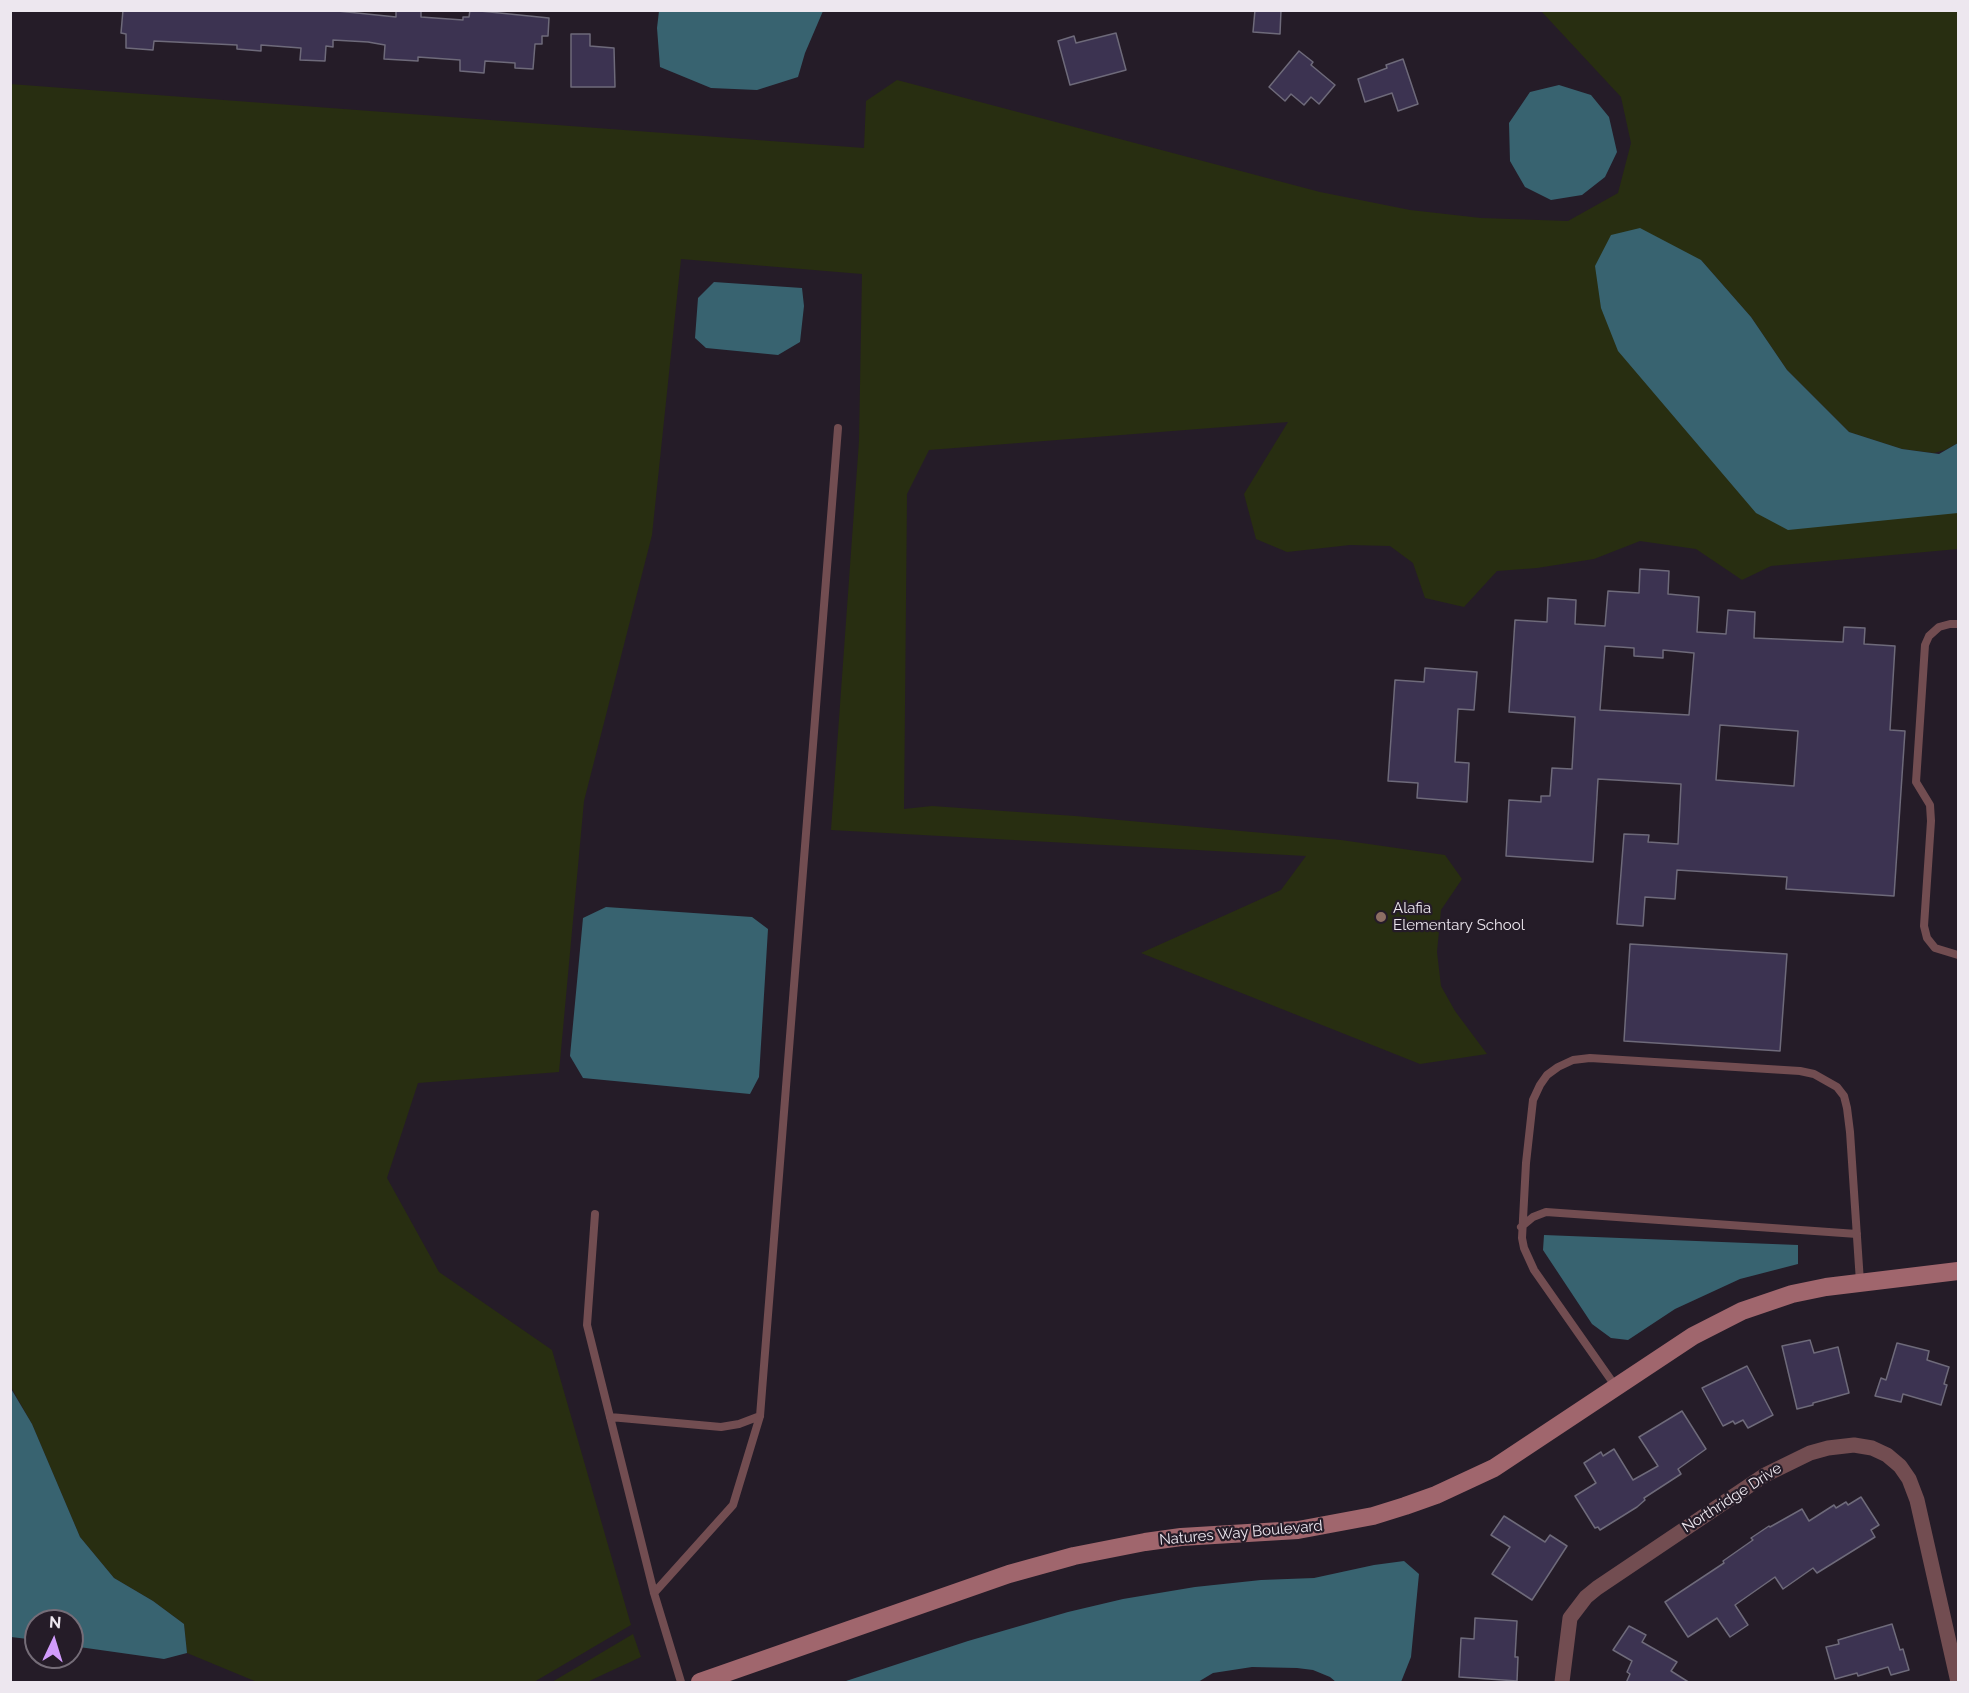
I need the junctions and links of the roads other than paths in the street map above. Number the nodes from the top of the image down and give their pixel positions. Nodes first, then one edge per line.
1 (838, 428) dead end
2 (1959, 624) edge
3 (1959, 955) edge
4 (595, 1214) dead end
5 (1521, 1227) junction
6 (1857, 1234) junction
7 (1959, 1271) edge
8 (1860, 1282) junction
9 (1616, 1387) junction
10 (760, 1416) junction
11 (610, 1417) junction
12 (654, 1593) junction
13 (1959, 1682) edge
14 (681, 1683) edge
15 (700, 1683) edge
16 (1562, 1683) edge

1 - 10 lane
2 - 3 lane
4 - 11 lane
5 - 6 lane
5 - 6 lane
5 - 9 lane
6 - 8 lane
7 - 8 street, Natures Way Boulevard
8 - 9 street, Natures Way Boulevard
9 - 15 street, Natures Way Boulevard
10 - 11 lane
10 - 12 lane
11 - 12 lane
12 - 14 lane
13 - 16 street, Northridge Drive

